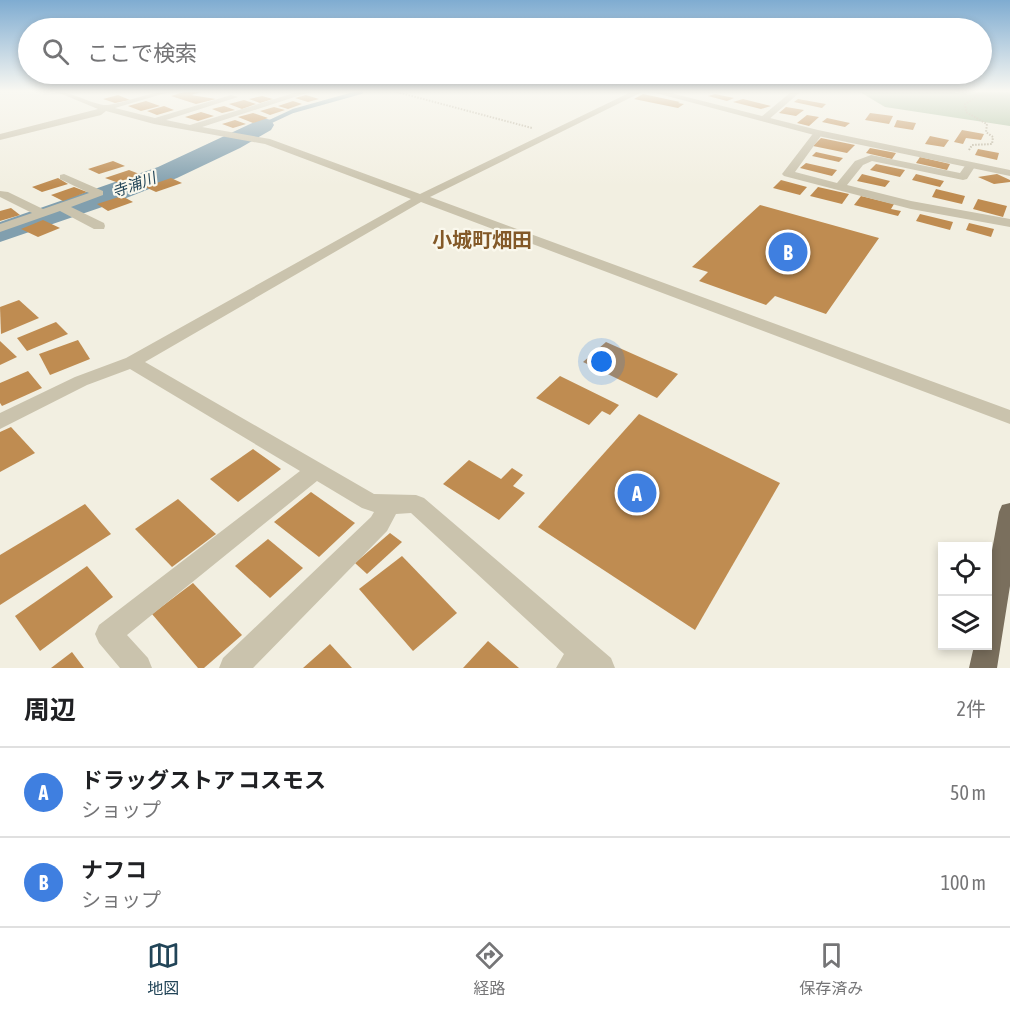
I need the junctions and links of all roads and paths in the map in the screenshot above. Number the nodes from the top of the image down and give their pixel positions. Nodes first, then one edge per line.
1 (54, 123) edge
2 (167, 123) edge
3 (203, 123) edge
4 (513, 123) edge
5 (575, 123) edge
6 (780, 123) edge
7 (986, 123) edge
8 (191, 127) junction
9 (818, 133) junction
10 (553, 134) junction
11 (0, 137) edge
12 (966, 164) junction
13 (1010, 173) edge
14 (64, 177) dead end
15 (840, 187) junction
16 (4, 194) dead end
17 (422, 197) junction
18 (61, 207) junction
19 (42, 213) junction
20 (1010, 223) edge
21 (99, 226) dead end
22 (0, 228) edge
23 (132, 362) junction
24 (1010, 417) edge
25 (0, 422) edge
26 (315, 470) junction
27 (389, 505) junction
28 (1010, 512) edge
29 (992, 615) edge
30 (986, 650) edge
31 (585, 663) edge
32 (138, 668) edge
33 (233, 668) edge
34 (983, 668) edge

1 - 11 street
2 - 8 street
3 - 8 street
4 - 10 path
5 - 10 street
6 - 9 street
7 - 12 path
8 - 17 street
9 - 12 street
9 - 15 street
10 - 17 street
12 - 13 street
12 - 15 street
14 - 18 street
15 - 20 street
16 - 19 street
17 - 23 street
17 - 24 street
18 - 19 street
18 - 21 street
19 - 22 street
23 - 25 street
23 - 26 street
26 - 27 street
26 - 32 street
27 - 31 street
27 - 33 street
28 - 29 main road
30 - 34 main road

